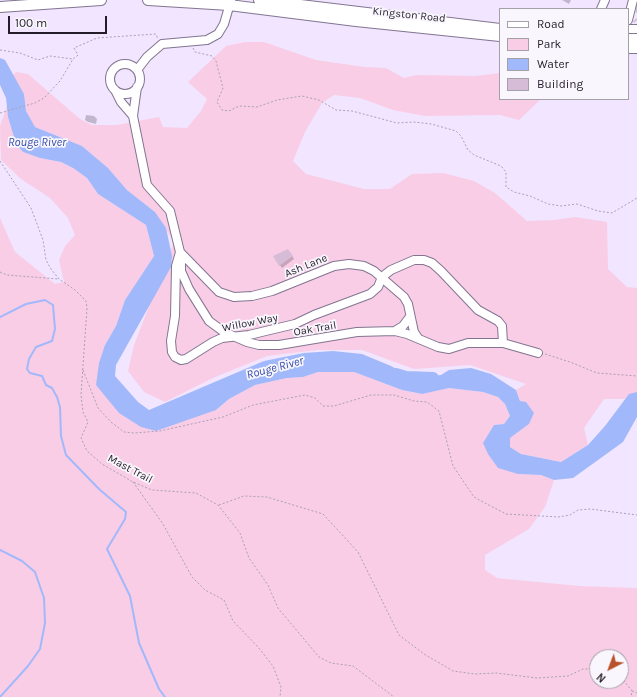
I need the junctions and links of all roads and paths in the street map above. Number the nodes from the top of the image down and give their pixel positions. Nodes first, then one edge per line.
1 (101, 0) edge
2 (148, 0) edge
3 (259, 0) edge
4 (633, 0) edge
5 (230, 3) edge
6 (4, 7) edge
7 (631, 20) edge
8 (499, 29) edge
9 (499, 36) edge
10 (191, 42) junction
11 (162, 44) junction
12 (0, 50) edge
13 (73, 59) junction
14 (137, 70) junction
15 (137, 87) junction
16 (116, 90) junction
17 (0, 112) edge
18 (133, 116) junction
19 (0, 160) edge
20 (637, 198) edge
21 (180, 252) junction
22 (0, 272) edge
23 (382, 277) junction
24 (59, 279) junction
25 (409, 318) junction
26 (395, 331) junction
27 (235, 336) junction
28 (418, 338) junction
29 (502, 343) junction
30 (538, 352) joint
31 (83, 370) junction
32 (637, 376) edge
33 (133, 482) junction
34 (218, 505) junction
35 (637, 515) edge
36 (589, 668) edge
37 (629, 687) edge
38 (632, 691) junction
39 (637, 693) edge
40 (280, 697) edge
41 (394, 697) edge
42 (631, 697) edge

1 - 6 main road
2 - 5 main road, Kingston Road
3 - 8 main road, Kingston Road
4 - 7 street
5 - 9 main road, Kingston Road
5 - 10 street
10 - 11 street
10 - 20 path
11 - 13 path
11 - 14 street
12 - 13 path
13 - 17 path
14 - 15 street
14 - 16 street
15 - 16 street
15 - 18 street, Willow Way
16 - 18 street, Willow Way
18 - 21 street, Willow Way
19 - 24 path, Mast Trail
21 - 23 street, Ash Lane
21 - 27 street, Oak Trail
21 - 27 street, Willow Way
22 - 24 path
23 - 25 street, Ash Lane
23 - 27 street, Willow Way
23 - 29 street, Willow Way
24 - 31 path, Mast Trail
25 - 26 street
25 - 28 street, Ash Lane
26 - 27 street, Oak Trail
26 - 28 street, Oak Trail
28 - 29 street, Oak Trail
29 - 30 street, Oak Trail
30 - 32 path
31 - 33 path, Mast Trail
31 - 35 path
33 - 34 path, Mast Trail
33 - 40 path
34 - 36 path
34 - 41 path, Mast Trail
37 - 38 path
38 - 39 path
38 - 42 path

